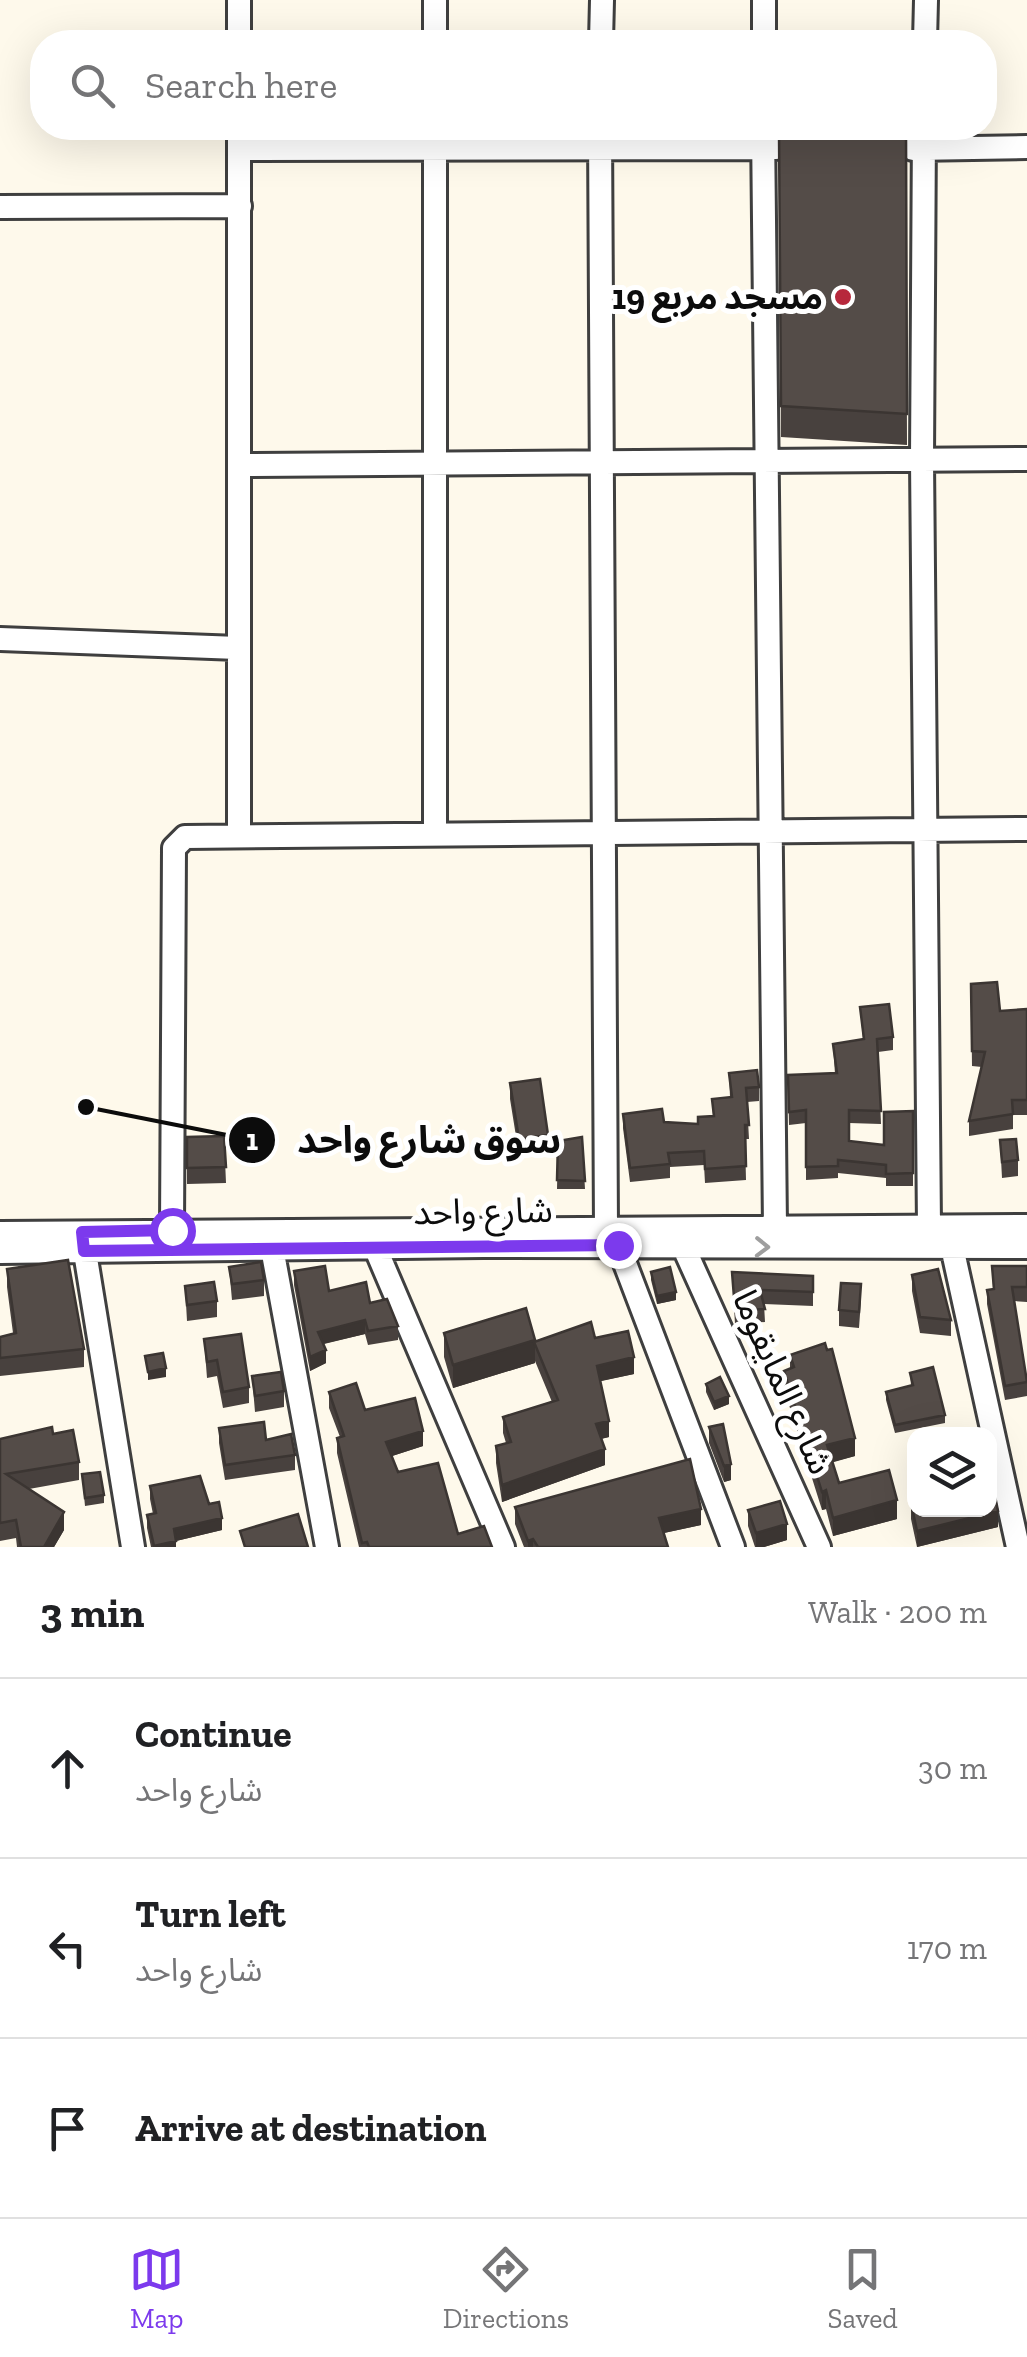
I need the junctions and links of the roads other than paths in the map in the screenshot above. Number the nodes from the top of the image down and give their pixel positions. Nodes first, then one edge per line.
1 (239, 0) edge
2 (436, 0) edge
3 (602, 0) edge
4 (764, 0) edge
5 (926, 0) edge
6 (239, 30) edge
7 (435, 30) edge
8 (601, 30) edge
9 (764, 30) edge
10 (925, 30) edge
11 (240, 140) edge
12 (435, 140) edge
13 (600, 140) edge
14 (763, 140) edge
15 (770, 140) edge
16 (917, 140) edge
17 (924, 140) edge
18 (947, 140) edge
19 (1027, 147) edge
20 (799, 148) edge
21 (888, 149) edge
22 (240, 206) junction
23 (0, 207) edge
24 (766, 459) junction
25 (1027, 459) edge
26 (922, 460) junction
27 (435, 464) junction
28 (602, 464) junction
29 (241, 465) junction
30 (0, 638) edge
31 (238, 648) junction
32 (1027, 829) edge
33 (926, 830) junction
34 (770, 832) junction
35 (605, 833) junction
36 (238, 834) junction
37 (435, 834) junction
38 (928, 1226) junction
39 (1027, 1226) edge
40 (775, 1227) junction
41 (172, 1230) junction
42 (0, 1233) edge
43 (612, 1237) junction
44 (679, 1238) junction
45 (83, 1242) junction
46 (375, 1247) junction
47 (952, 1247) junction
48 (1027, 1247) edge
49 (272, 1248) junction
50 (0, 1252) edge
51 (133, 1547) edge
52 (326, 1547) edge
53 (503, 1547) edge
54 (733, 1547) edge
55 (819, 1547) edge
56 (1018, 1547) edge

1 - 6 street
2 - 7 street
3 - 8 street
4 - 9 street
5 - 10 street
11 - 22 street
12 - 27 street
13 - 28 street
14 - 24 street
15 - 20 street
16 - 21 street
17 - 26 street
18 - 19 street
22 - 23 street
22 - 29 street
24 - 26 street
24 - 28 street
24 - 34 street
25 - 26 street
26 - 33 street
27 - 28 street
27 - 29 street
27 - 37 street
28 - 35 street
29 - 31 street
30 - 31 street
31 - 36 street
32 - 33 street
33 - 34 street
33 - 38 street
34 - 35 street
34 - 40 street
35 - 37 street
35 - 43 street
36 - 37 street
36 - 41 street
38 - 39 street, شارع واحد
38 - 40 street, شارع واحد
40 - 44 street, شارع واحد
41 - 43 street, شارع واحد
41 - 45 street, شارع واحد
42 - 45 street, شارع واحد
43 - 44 street, شارع واحد
43 - 46 street, شارع واحد
43 - 54 street
44 -> 47 street, شارع واحد
44 - 55 street, شارع المايقوما
45 - 49 street, شارع واحد
45 - 50 street, شارع واحد
45 - 51 street
46 - 49 street, شارع واحد
46 - 53 street
47 - 48 street, شارع واحد
47 - 56 street
49 - 52 street

